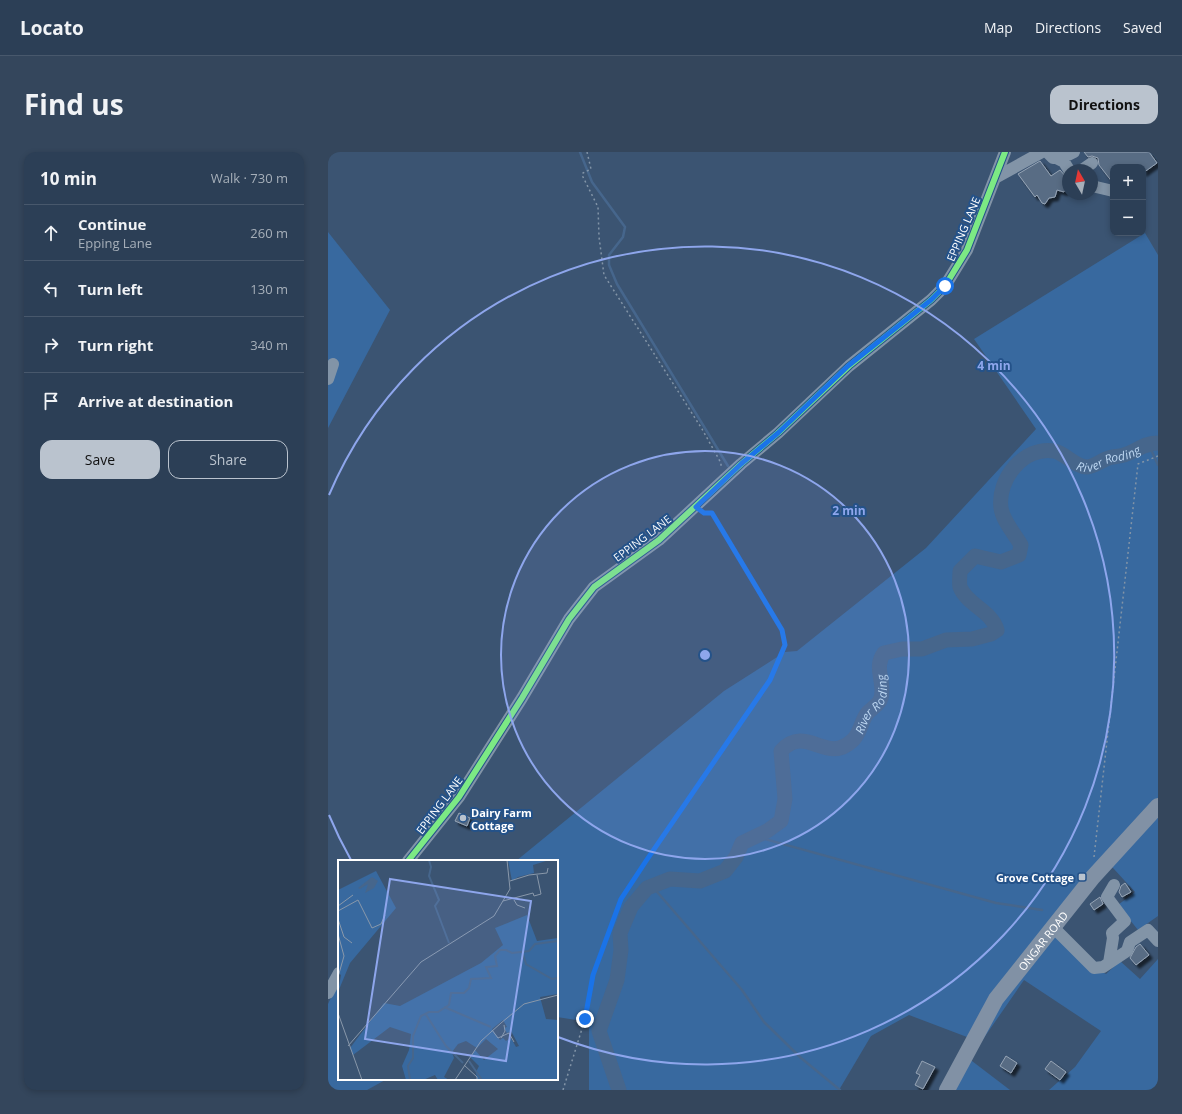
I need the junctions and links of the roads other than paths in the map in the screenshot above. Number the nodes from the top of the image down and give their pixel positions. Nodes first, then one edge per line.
1 (1005, 152) edge
2 (1042, 152) edge
3 (1074, 152) edge
4 (1051, 155) edge
5 (1065, 164) edge
6 (995, 178) junction
7 (1098, 187) edge
8 (1110, 190) edge
9 (333, 364) dead end
10 (328, 379) edge
11 (1158, 806) edge
12 (409, 860) edge
13 (1114, 885) dead end
14 (1053, 927) junction
15 (1158, 941) edge
16 (1109, 963) junction
17 (338, 975) edge
18 (328, 993) edge
19 (947, 1090) edge

1 - 6 street, EPPING LANE
2 - 6 street
3 - 4 street
4 - 5 street
6 - 12 street, EPPING LANE
7 - 8 street
9 - 10 street
11 - 14 main road, ONGAR ROAD
13 - 16 street
14 - 16 street
14 - 19 main road, ONGAR ROAD
15 - 16 street
17 - 18 street

